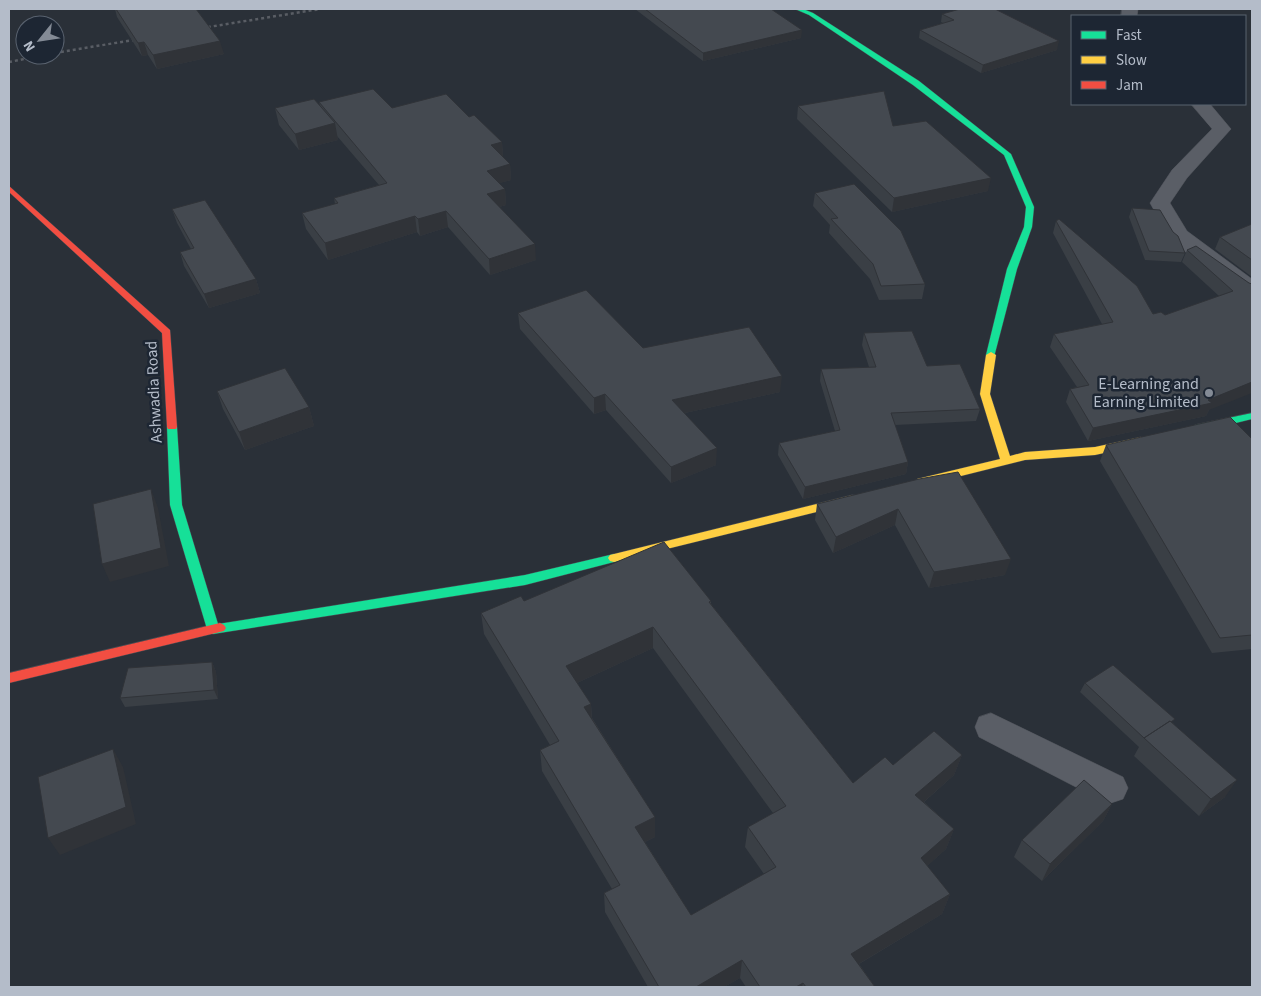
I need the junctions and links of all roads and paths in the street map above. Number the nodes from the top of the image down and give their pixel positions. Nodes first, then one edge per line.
1 (798, 9) edge
2 (1201, 105) edge
3 (9, 188) edge
4 (1252, 288) edge
5 (1252, 416) edge
6 (1188, 431) edge
7 (1151, 439) edge
8 (1006, 461) junction
9 (910, 485) edge
10 (862, 497) edge
11 (213, 629) junction
12 (9, 678) edge
13 (991, 727) dead end
14 (1111, 788) dead end

1 - 8 street
2 - 4 street
3 - 11 street, Ashwadia Road
5 - 6 street
7 - 8 street
8 - 9 street
10 - 11 street
11 - 12 street
13 - 14 street

